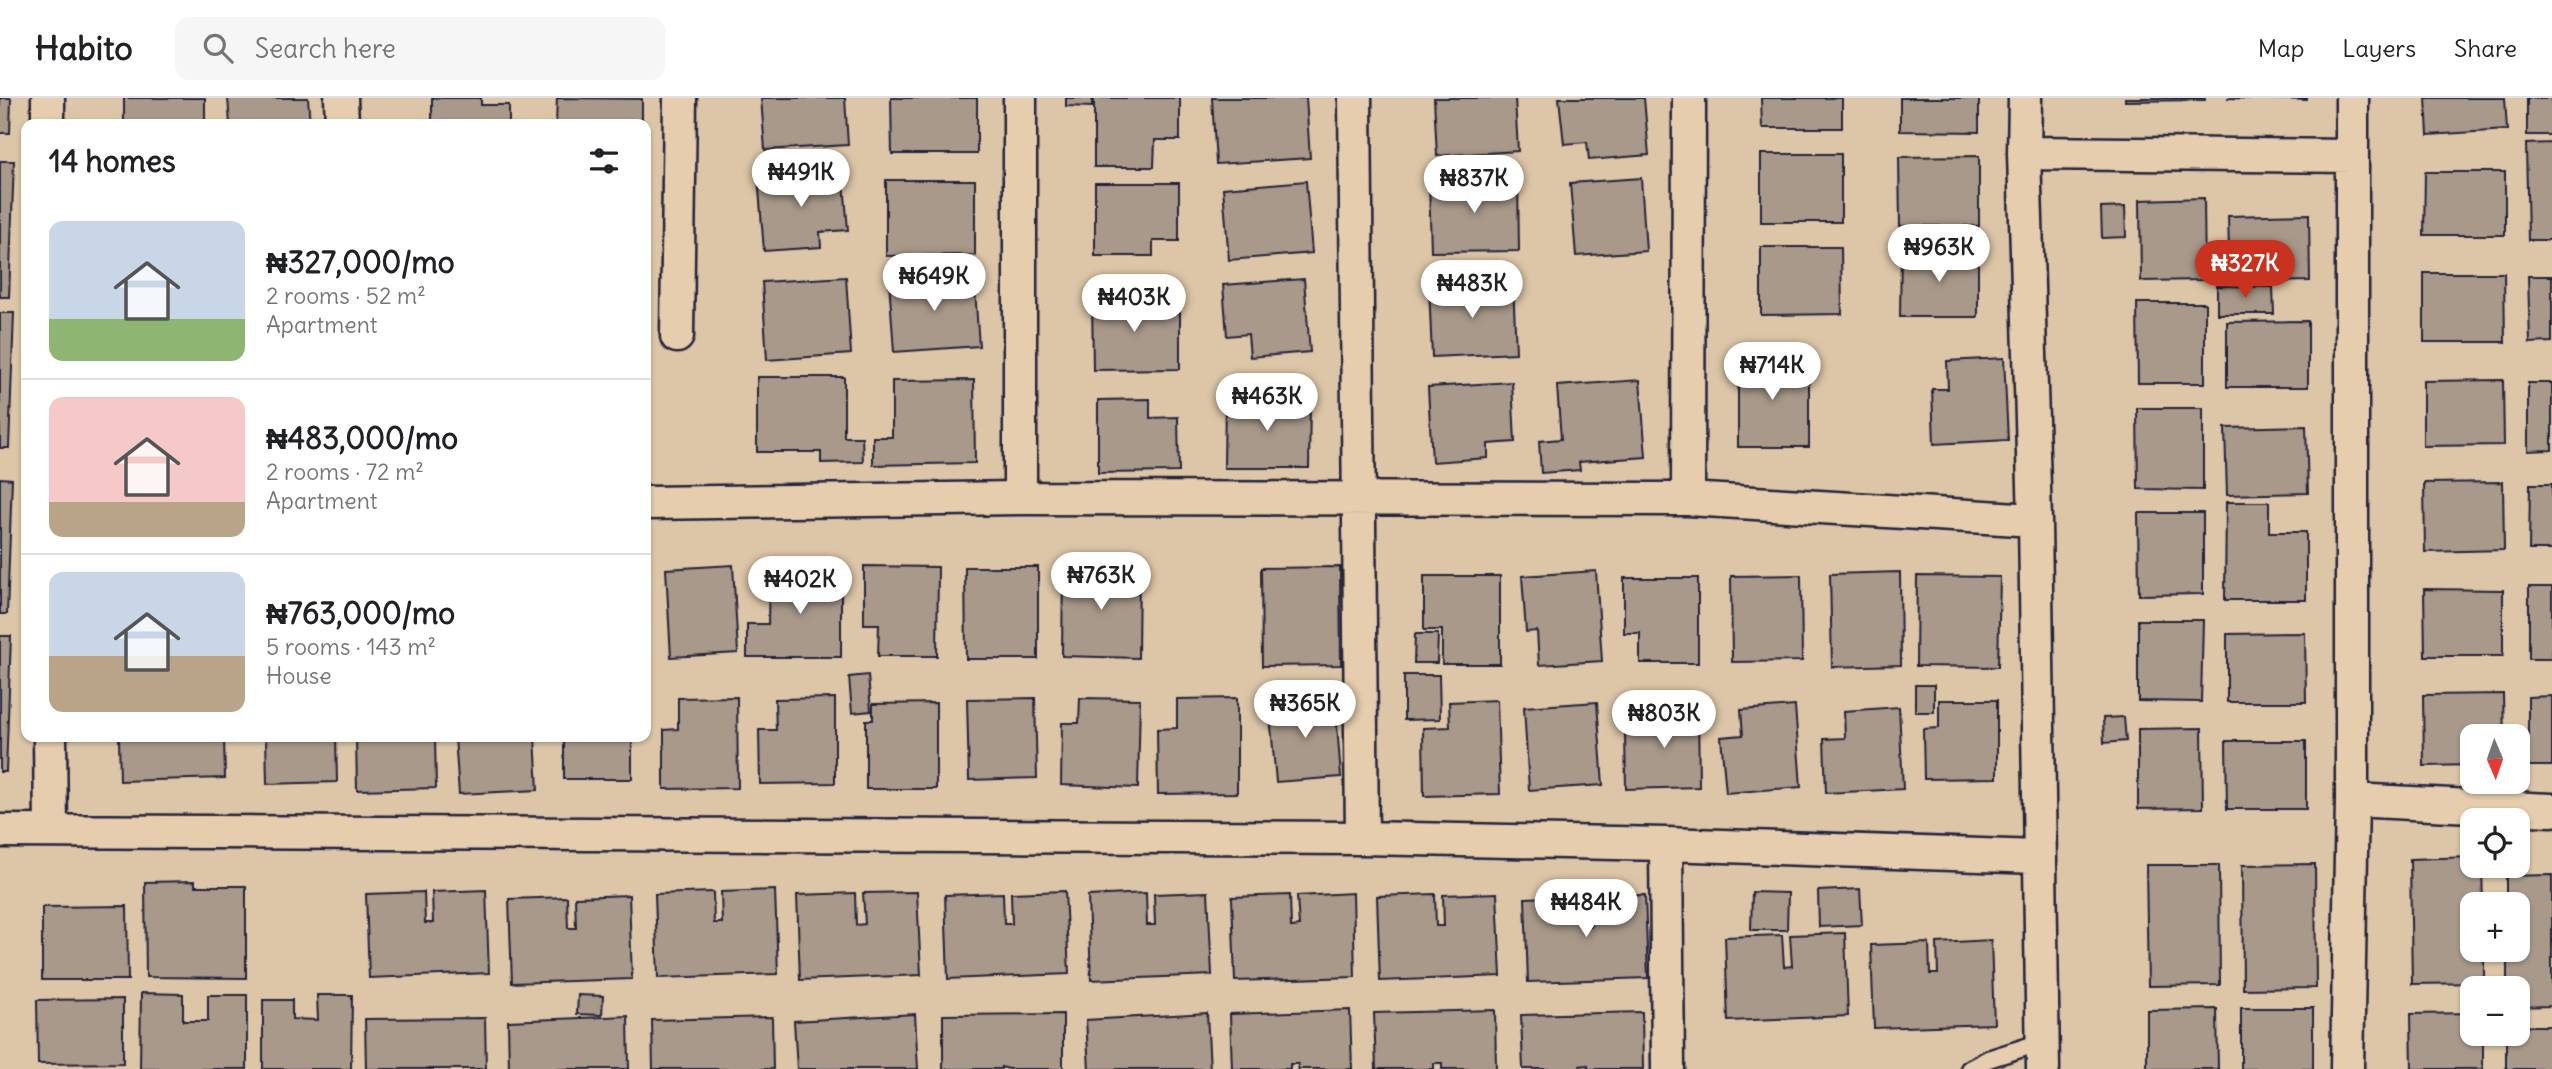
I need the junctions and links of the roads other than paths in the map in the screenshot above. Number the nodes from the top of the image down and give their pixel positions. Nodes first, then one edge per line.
1 (48, 98) edge
2 (341, 98) edge
3 (680, 98) edge
4 (1020, 98) edge
5 (1355, 98) edge
6 (1689, 98) edge
7 (2025, 98) edge
8 (2351, 98) edge
9 (48, 119) edge
10 (342, 119) edge
11 (2024, 153) junction
12 (2352, 156) junction
13 (677, 336) dead end
14 (1020, 498) junction
15 (1358, 498) junction
16 (1688, 499) junction
17 (651, 503) edge
18 (2035, 520) junction
19 (50, 742) edge
20 (2353, 800) junction
21 (2552, 810) edge
22 (0, 831) edge
23 (51, 831) junction
24 (1362, 838) junction
25 (1666, 844) junction
26 (2038, 857) junction
27 (2042, 1055) edge
28 (1668, 1069) edge
29 (1969, 1069) edge
30 (2347, 1069) edge

1 - 9 street
2 - 10 street
3 - 13 street
4 - 14 street
5 - 15 street
6 - 16 street
7 - 11 street
8 - 12 street
11 - 12 street
11 - 18 street
12 - 20 street
14 - 15 street
14 - 17 street
15 - 16 street
15 - 24 street
16 - 18 street
18 - 26 street
19 - 23 street
20 - 21 street
20 - 30 street
22 - 23 street
23 - 24 street
24 - 25 street
25 - 26 street
25 - 28 street
26 - 27 street
27 - 29 lane

